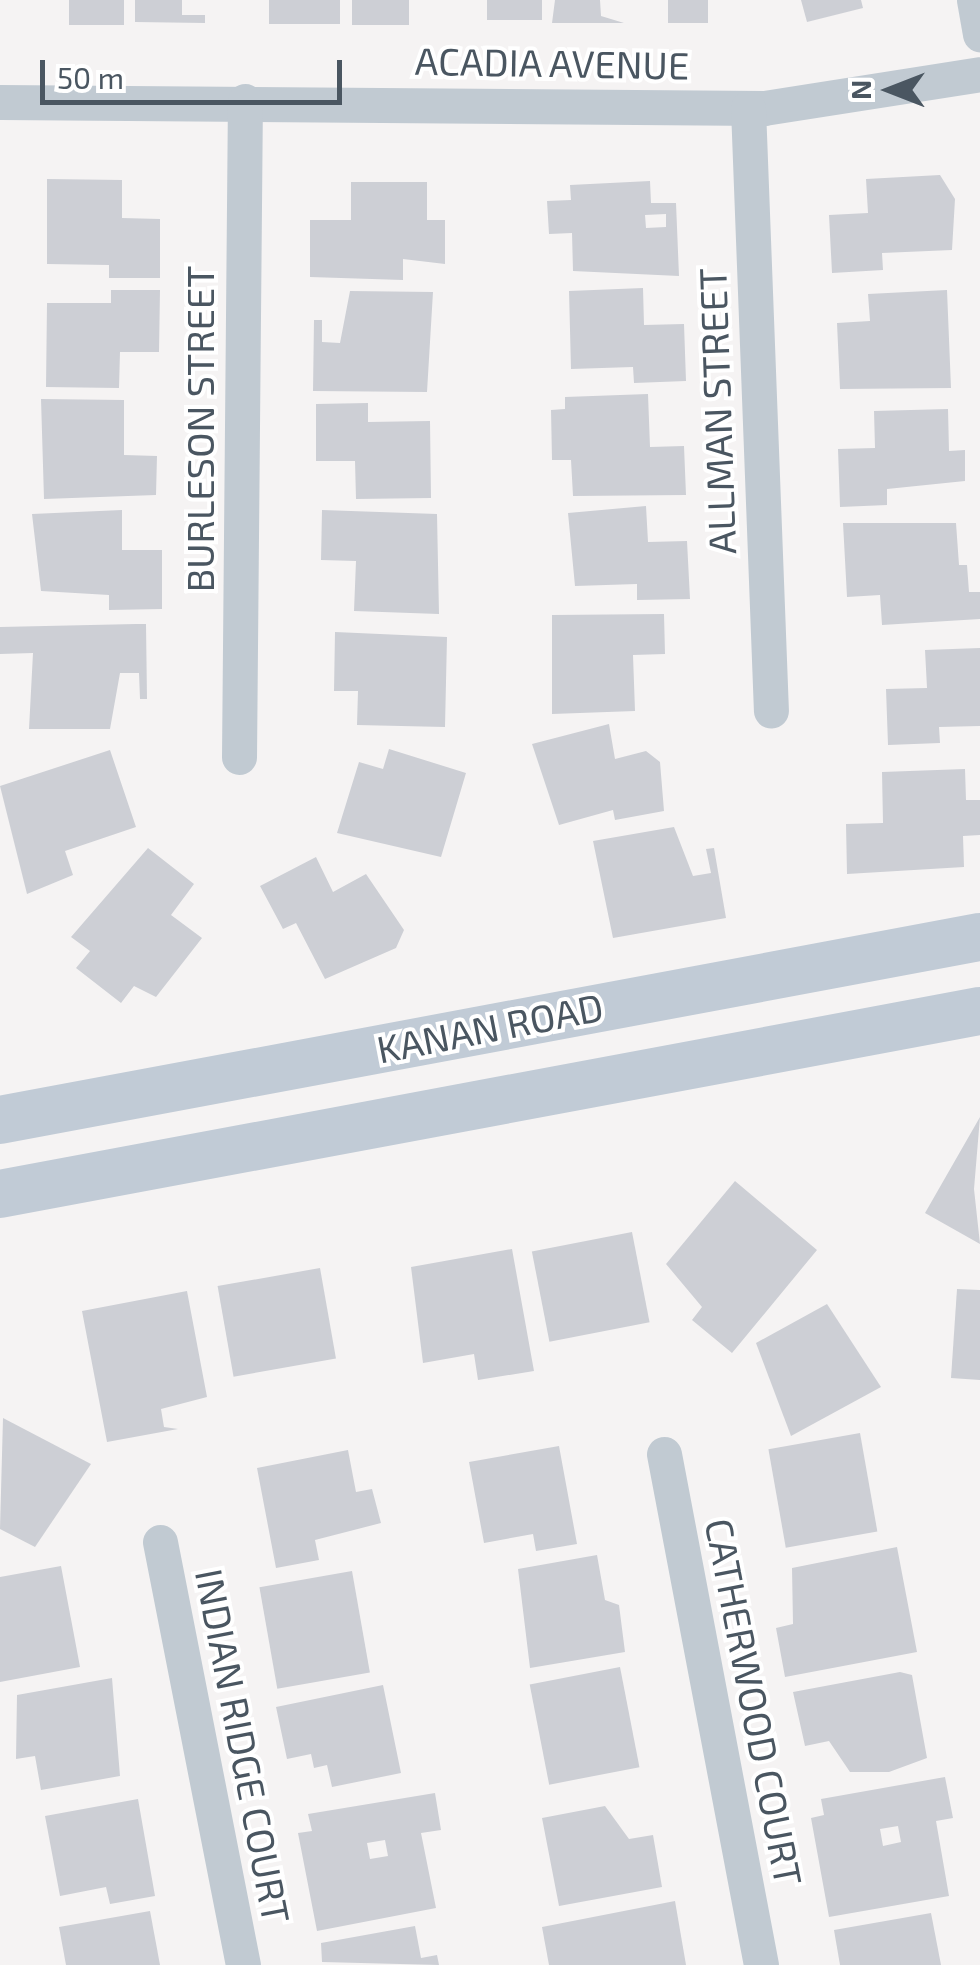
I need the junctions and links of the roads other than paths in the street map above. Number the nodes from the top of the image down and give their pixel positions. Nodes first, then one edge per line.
1 (974, 0) edge
2 (980, 34) edge
3 (980, 74) edge
4 (245, 101) junction
5 (0, 102) edge
6 (748, 108) junction
7 (771, 712) dead end
8 (239, 757) dead end
9 (980, 937) edge
10 (980, 1011) edge
11 (0, 1120) edge
12 (0, 1194) edge
13 (664, 1454) dead end
14 (160, 1542) dead end
15 (243, 1965) edge
16 (761, 1965) edge

1 - 2 street
3 - 6 street, ACADIA AVENUE
4 - 5 street, ACADIA AVENUE
4 - 6 street, ACADIA AVENUE
4 - 8 street, BURLESON STREET
6 - 7 street, ALLMAN STREET
9 - 11 main road, KANAN ROAD
10 - 12 main road, KANAN ROAD
13 - 16 street, CATHERWOOD COURT
14 - 15 street, INDIAN RIDGE COURT

